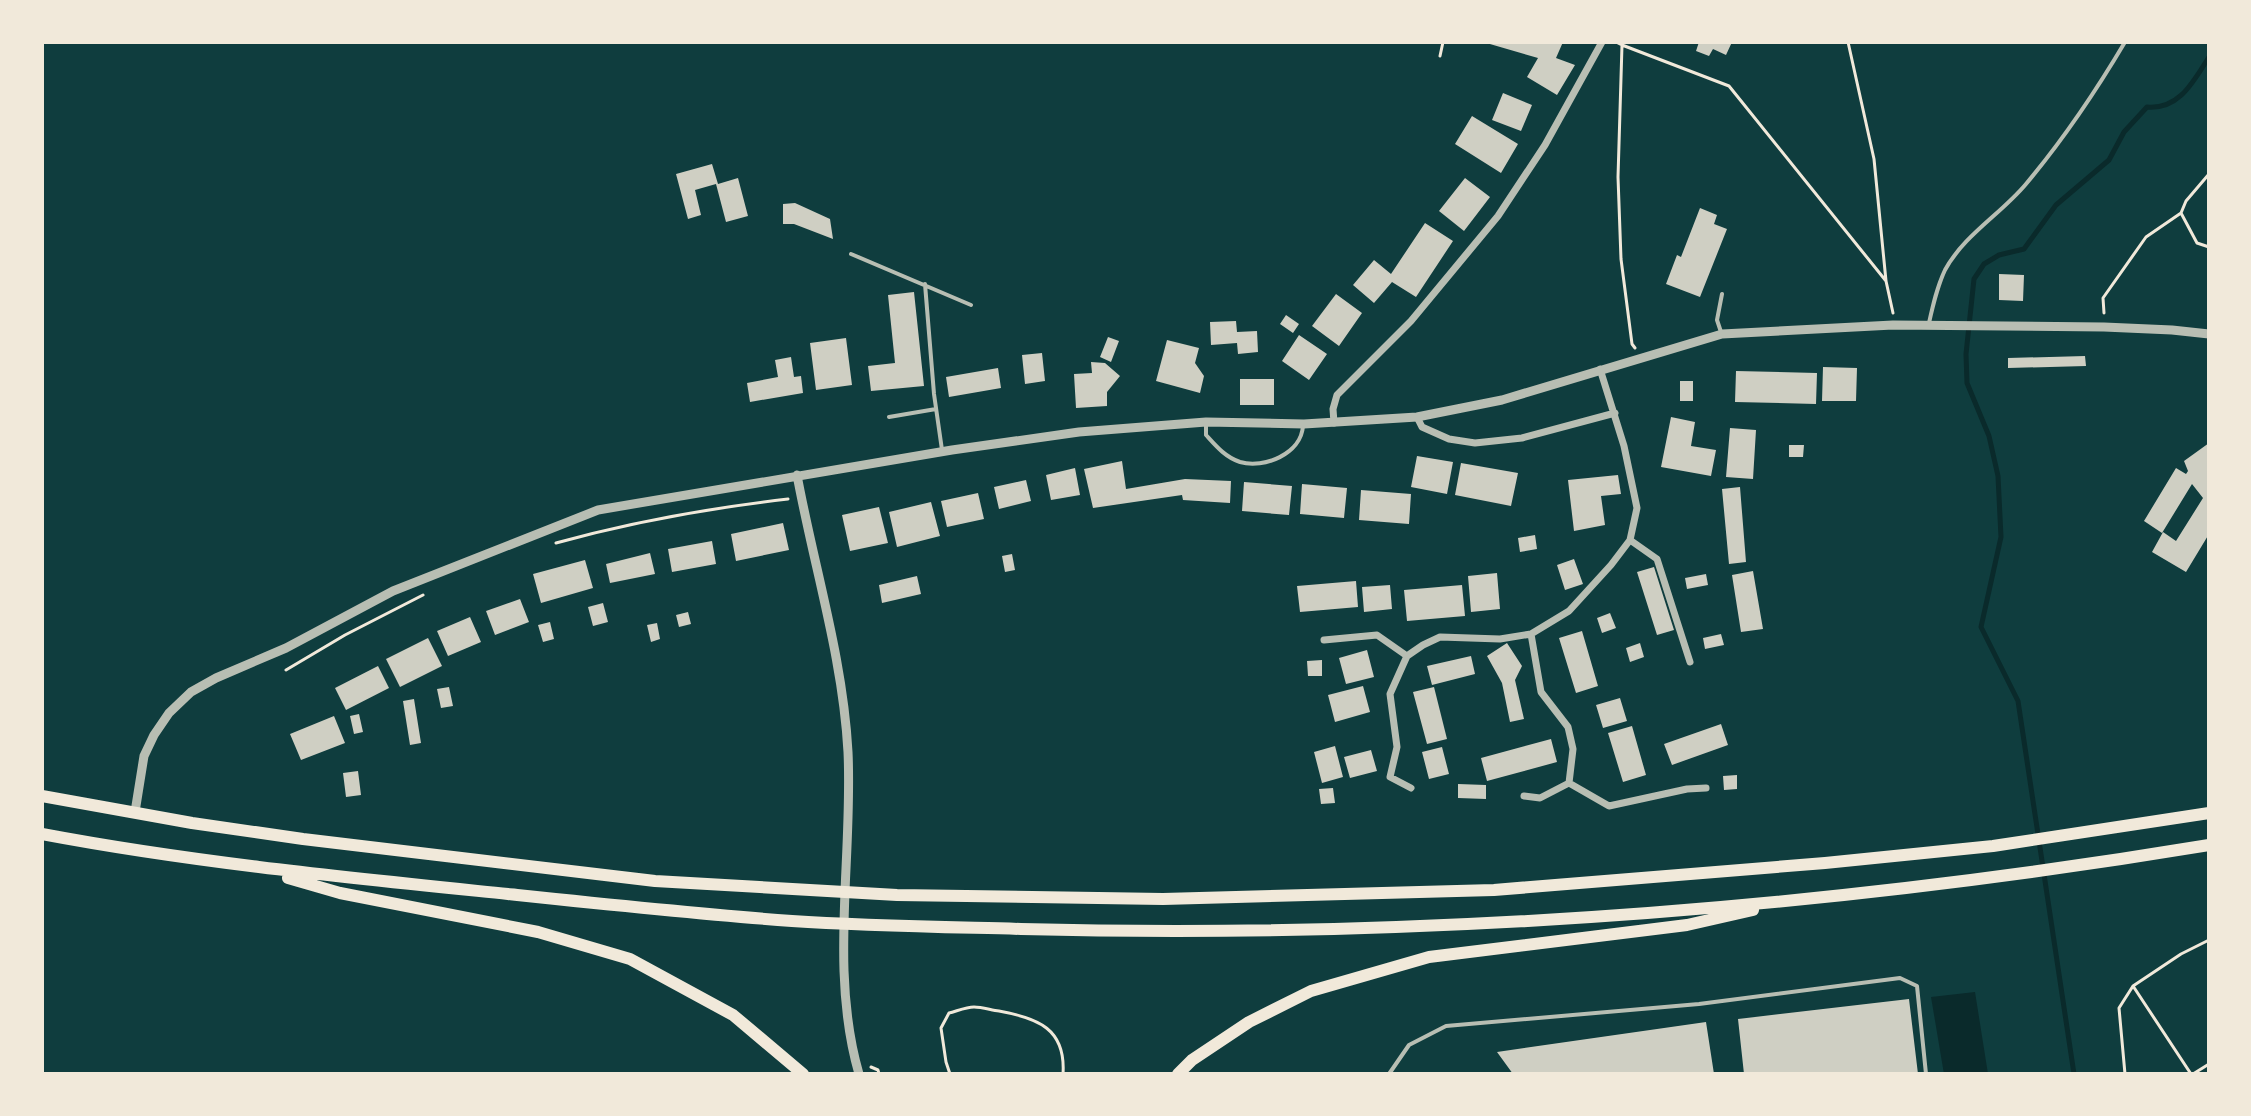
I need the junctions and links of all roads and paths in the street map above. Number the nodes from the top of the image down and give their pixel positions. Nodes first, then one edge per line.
1 (1443, 42) edge
2 (1602, 42) edge
3 (1616, 42) edge
4 (1848, 42) edge
5 (2125, 42) edge
6 (1622, 45) junction
7 (1440, 56) dead end
8 (2209, 174) edge
9 (2181, 213) junction
10 (2209, 247) edge
11 (851, 254) dead end
12 (1886, 281) junction
13 (925, 284) junction
14 (1722, 294) dead end
15 (971, 305) dead end
16 (1893, 325) junction
17 (1929, 326) junction
18 (2104, 327) junction
19 (1722, 334) junction
20 (2209, 334) edge
21 (1640, 358) junction
22 (1600, 369) junction
23 (936, 409) junction
24 (1615, 413) junction
25 (889, 417) dead end
26 (1417, 417) junction
27 (1206, 422) junction
28 (1334, 423) junction
29 (1304, 424) junction
30 (942, 452) junction
31 (797, 475) junction
32 (802, 500) junction
33 (1630, 540) junction
34 (555, 543) dead end
35 (431, 591) dead end
36 (1531, 634) junction
37 (1324, 640) dead end
38 (1407, 656) junction
39 (1690, 662) dead end
40 (286, 670) dead end
41 (1569, 783) junction
42 (1411, 788) dead end
43 (1706, 788) dead end
44 (42, 796) edge
45 (1524, 796) dead end
46 (135, 812) junction
47 (2209, 813) edge
48 (42, 834) edge
49 (2209, 845) edge
50 (258, 869) junction
51 (1799, 900) junction
52 (2209, 940) edge
53 (2133, 986) junction
54 (2209, 1064) edge
55 (868, 1067) dead end
56 (803, 1074) edge
57 (859, 1074) edge
58 (879, 1074) edge
59 (950, 1074) edge
60 (1063, 1074) edge
61 (1178, 1074) edge
62 (1389, 1074) edge
63 (1926, 1074) edge
64 (2125, 1074) edge
65 (2192, 1074) edge

1 - 7 path
2 - 28 street
3 - 6 path
4 - 12 path
5 - 17 lane
6 - 12 path
6 - 21 path
8 - 9 path
9 - 10 path
9 - 18 path
11 - 13 lane
12 - 16 path
13 - 15 lane
13 - 23 lane
14 - 19 lane
16 - 17 street
16 - 19 street
17 - 18 street
18 - 20 street
19 - 21 street
21 - 22 street
22 - 24 street
22 - 26 street
23 - 25 lane
23 - 30 lane
24 - 26 street
24 - 33 street
26 - 28 street
27 - 29 street
27 - 29 lane
27 - 30 street
28 - 29 street
30 - 31 street
31 - 32 street
31 - 46 street
32 - 34 path
32 - 57 street
33 - 36 street
33 - 39 street
35 - 40 path
36 - 38 street
36 - 41 street
37 - 38 street
38 - 42 street
41 - 43 street
41 - 45 street
44 - 46 main road
46 - 47 main road
48 - 50 main road
49 - 51 main road
50 - 51 main road
50 - 56 main road
51 - 61 main road
52 - 53 path
53 - 64 path
53 - 65 path
54 - 65 path
55 - 58 path
59 - 60 path
62 - 63 lane

